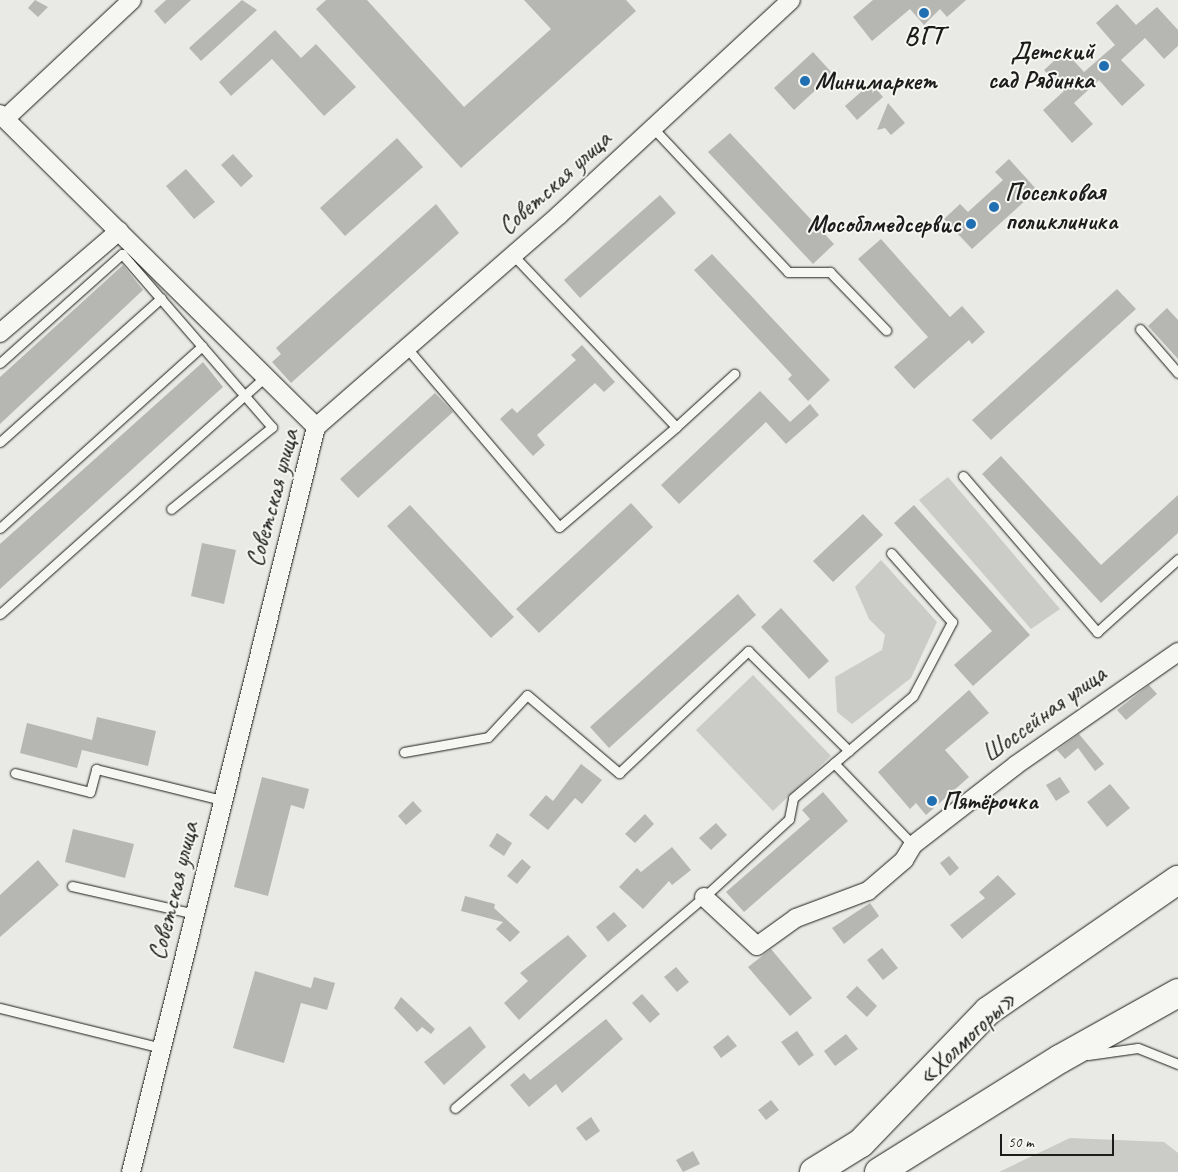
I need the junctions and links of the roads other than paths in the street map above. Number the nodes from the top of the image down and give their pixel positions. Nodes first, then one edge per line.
1 (132, 0) edge
2 (791, 0) edge
3 (4, 115) edge
4 (653, 128) junction
5 (119, 231) junction
6 (513, 255) junction
7 (161, 298) junction
8 (1140, 329) dead end
9 (886, 330) dead end
10 (0, 333) edge
11 (202, 346) junction
12 (406, 347) junction
13 (0, 363) edge
14 (1178, 373) edge
15 (734, 374) dead end
16 (265, 377) junction
17 (245, 395) junction
18 (316, 427) junction
19 (676, 427) junction
20 (0, 442) edge
21 (964, 476) dead end
22 (171, 509) dead end
23 (0, 528) edge
24 (891, 553) dead end
25 (1178, 559) edge
26 (0, 614) edge
27 (1178, 652) edge
28 (849, 750) junction
29 (404, 752) dead end
30 (834, 763) junction
31 (14, 773) dead end
32 (222, 800) junction
33 (912, 845) junction
34 (1177, 881) edge
35 (72, 886) dead end
36 (704, 897) junction
37 (195, 914) junction
38 (1178, 993) edge
39 (0, 1008) edge
40 (162, 1048) junction
41 (1060, 1059) junction
42 (1178, 1064) edge
43 (455, 1108) dead end
44 (131, 1172) edge
45 (814, 1172) edge
46 (879, 1172) edge

1 - 3 street
2 - 4 street, Советская улица
3 - 5 street
4 - 6 street, Советская улица
4 - 9 lane
5 - 10 street
5 - 16 street
6 - 12 street, Советская улица
6 - 19 lane
7 - 11 lane
7 - 13 lane
7 - 20 lane
8 - 14 lane
11 - 17 lane
11 - 23 lane
12 - 18 street, Советская улица
12 - 19 lane
15 - 19 lane
16 - 17 lane
16 - 18 street
17 - 22 lane
17 - 26 lane
18 - 32 street, Советская улица
21 - 25 lane
24 - 28 lane
27 - 33 street, Шоссейная улица
28 - 29 lane
28 - 30 lane
30 - 33 lane
30 - 36 lane
31 - 32 lane
32 - 37 street, Советская улица
33 - 36 street, Шоссейная улица
34 - 45 highway, «Холмогоры»
35 - 37 lane
36 - 43 lane
37 - 40 street, Советская улица
38 - 41 highway
39 - 40 lane
40 - 44 street, Советская улица
41 - 42 lane
41 - 46 highway

